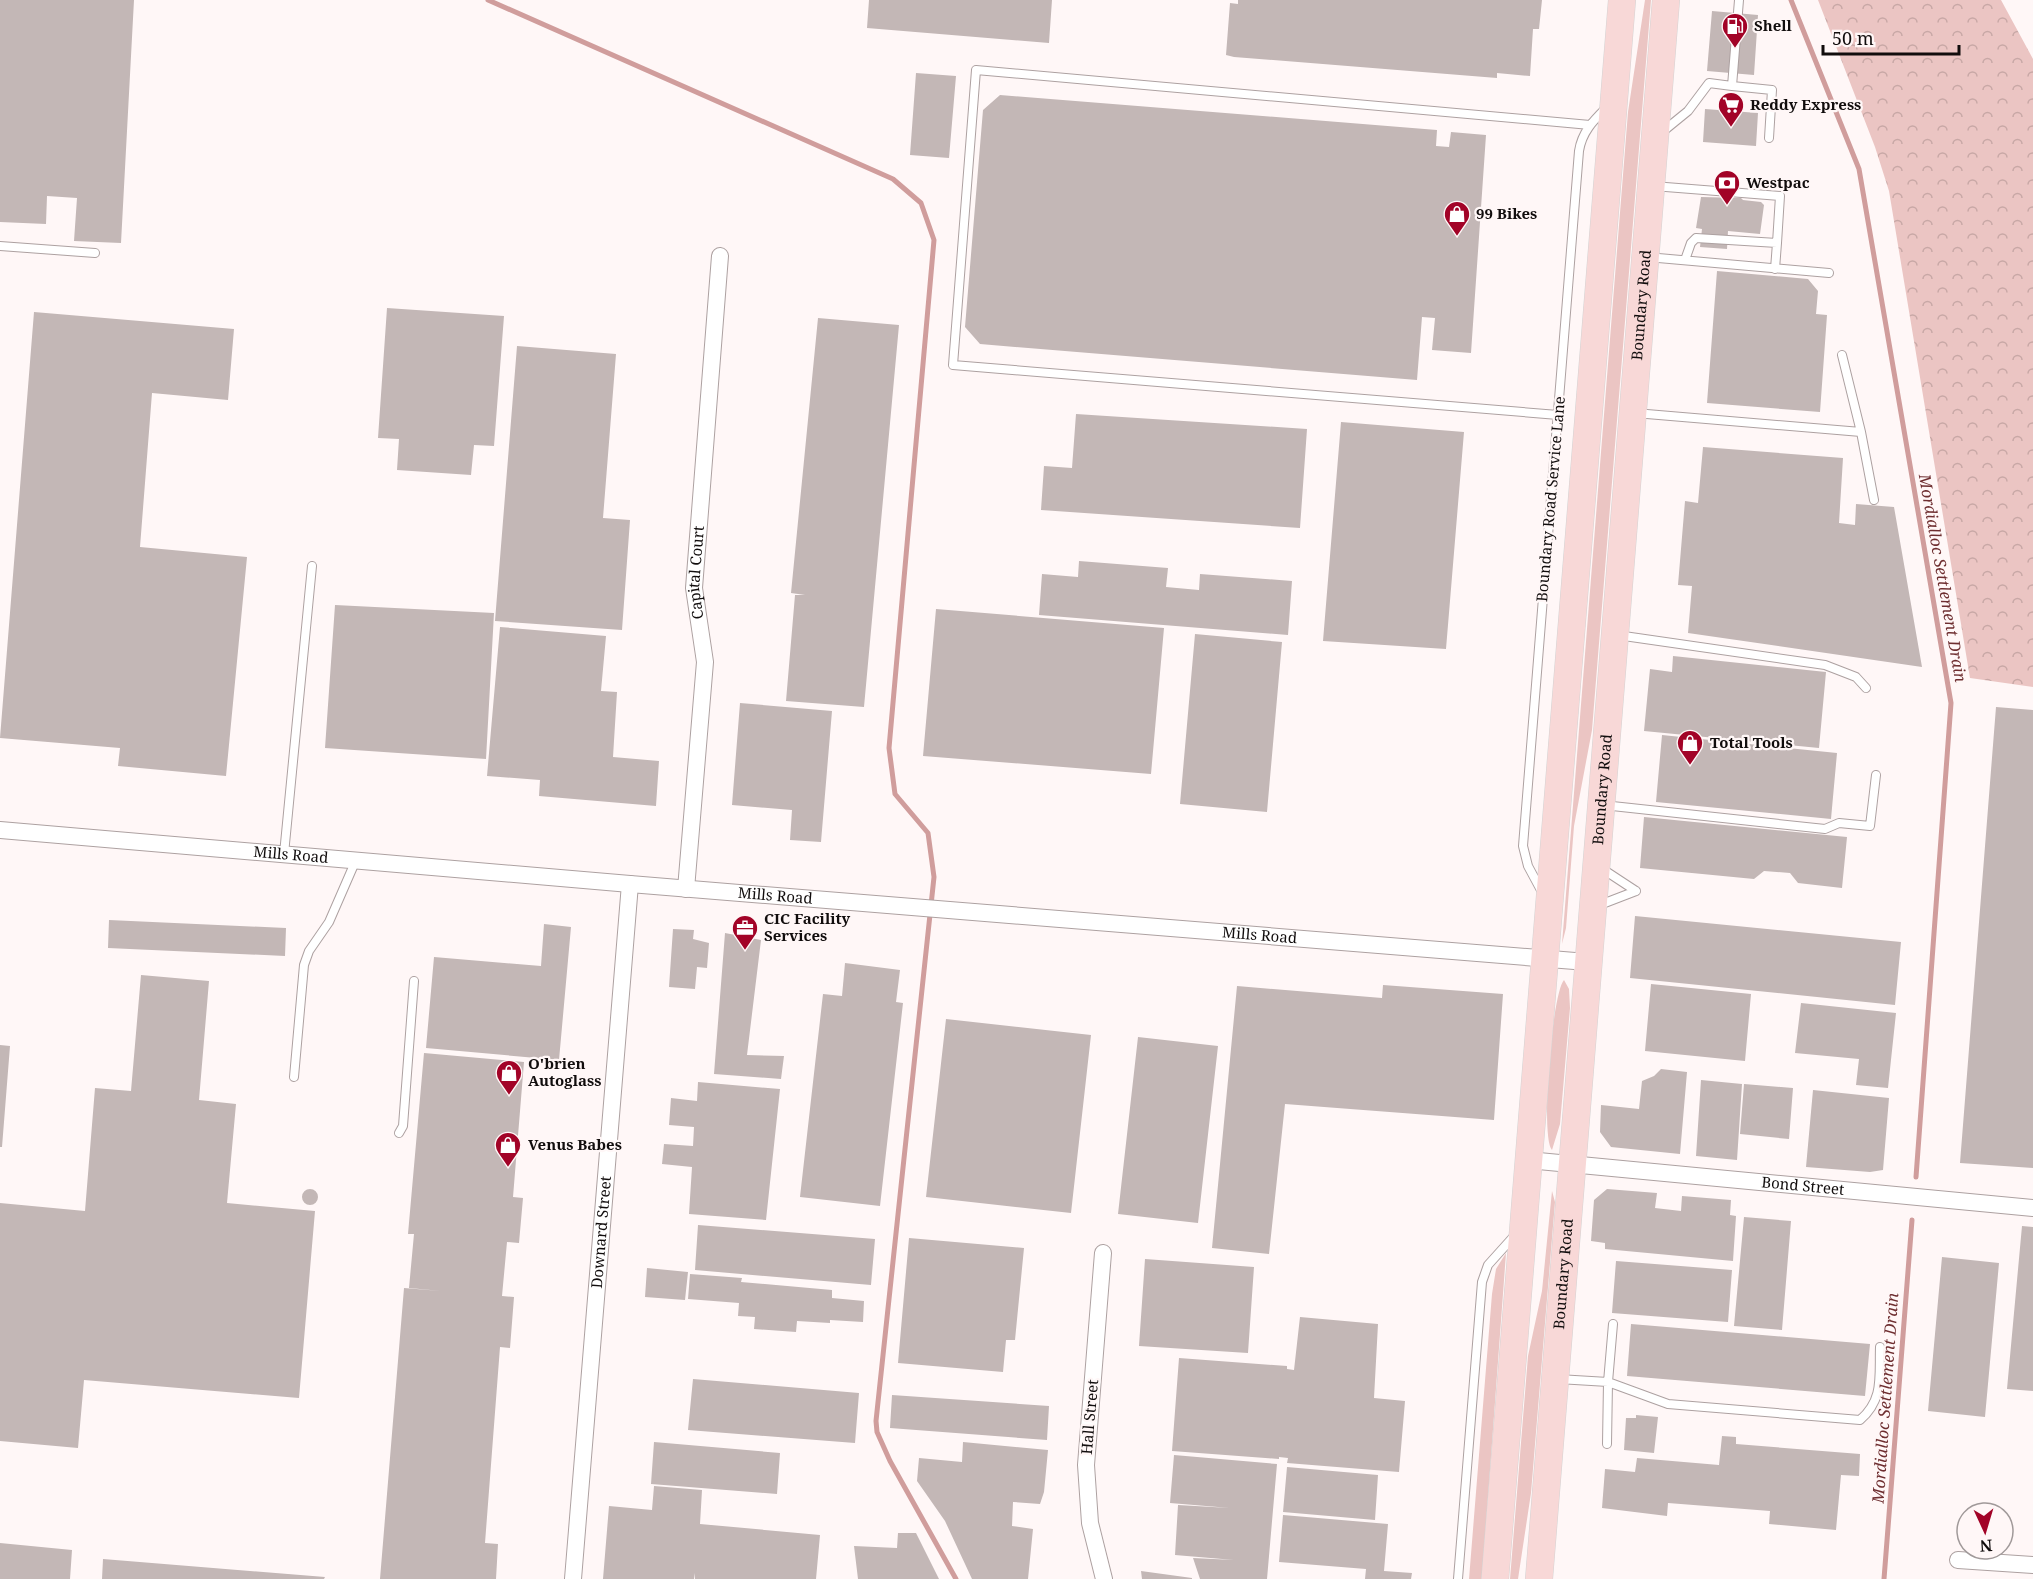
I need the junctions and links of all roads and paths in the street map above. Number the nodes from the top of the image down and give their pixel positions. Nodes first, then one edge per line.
1 (1622, 0) edge
2 (1639, 0) edge
3 (1666, 0) edge
4 (1739, 0) edge
5 (1732, 86) junction
6 (1615, 89) junction
7 (1590, 125) junction
8 (1769, 138) dead end
9 (1654, 139) junction
10 (1650, 185) junction
11 (1776, 243) junction
12 (0, 246) edge
13 (95, 253) dead end
14 (720, 256) dead end
15 (1644, 256) junction
16 (1685, 260) junction
17 (1775, 269) junction
18 (1828, 273) dead end
19 (1842, 355) dead end
20 (1631, 413) junction
21 (1558, 415) junction
22 (1861, 432) junction
23 (1874, 500) dead end
24 (312, 566) dead end
25 (1614, 635) junction
26 (1866, 688) dead end
27 (1876, 775) dead end
28 (1600, 805) junction
29 (0, 830) edge
30 (284, 854) junction
31 (356, 860) junction
32 (1595, 864) junction
33 (630, 885) junction
34 (686, 889) junction
35 (1548, 903) junction
36 (1592, 909) junction
37 (1544, 958) junction
38 (1587, 962) junction
39 (414, 981) dead end
40 (294, 1077) dead end
41 (399, 1132) dead end
42 (1528, 1160) junction
43 (1572, 1164) junction
44 (2033, 1208) edge
45 (1523, 1228) junction
46 (1103, 1253) dead end
47 (1613, 1324) dead end
48 (1880, 1347) dead end
49 (1555, 1379) junction
50 (1608, 1382) junction
51 (1607, 1444) dead end
52 (1973, 1561) edge
53 (2033, 1565) edge
54 (573, 1579) edge
55 (1104, 1579) edge
56 (1458, 1579) edge
57 (1495, 1579) edge
58 (1539, 1579) edge

1 - 6 main road
2 - 6 main road
3 - 9 main road, Boundary Road
4 - 5 lane
5 - 8 lane
5 - 9 lane
6 - 7 lane, Boundary Road Service Lane
6 - 35 main road
7 - 21 lane, Boundary Road Service Lane
7 - 21 lane
9 - 10 main road, Boundary Road
10 - 11 lane
10 - 15 main road, Boundary Road
11 - 16 lane
11 - 17 lane
12 - 13 lane
14 - 34 street, Capital Court
15 - 16 lane
15 - 20 main road, Boundary Road
16 - 17 lane
17 - 18 lane
19 - 22 lane
20 - 22 lane
20 - 25 main road, Boundary Road
21 - 35 lane, Boundary Road Service Lane
22 - 23 lane
24 - 30 lane
25 - 26 lane
25 - 28 main road, Boundary Road
27 - 28 lane
28 - 32 main road, Boundary Road
29 - 30 street, Mills Road
30 - 31 street, Mills Road
31 - 33 street, Mills Road
31 - 40 lane
32 - 36 main road, Boundary Road
32 - 36 lane
33 - 34 street, Mills Road
33 - 54 street, Downard Street
34 - 37 street, Mills Road
35 - 37 main road
36 - 38 main road, Boundary Road
37 - 38 street, Mills Road
37 - 42 main road
38 - 43 main road, Boundary Road
39 - 41 lane
42 - 43 street, Bond Street
42 - 45 main road
43 - 44 street, Bond Street
43 - 49 main road, Boundary Road
45 - 56 lane
45 - 57 main road
46 - 55 street, Hall Street
47 - 50 lane
48 - 50 lane
49 - 50 lane
49 - 58 main road, Boundary Road
50 - 51 lane
52 - 53 street

